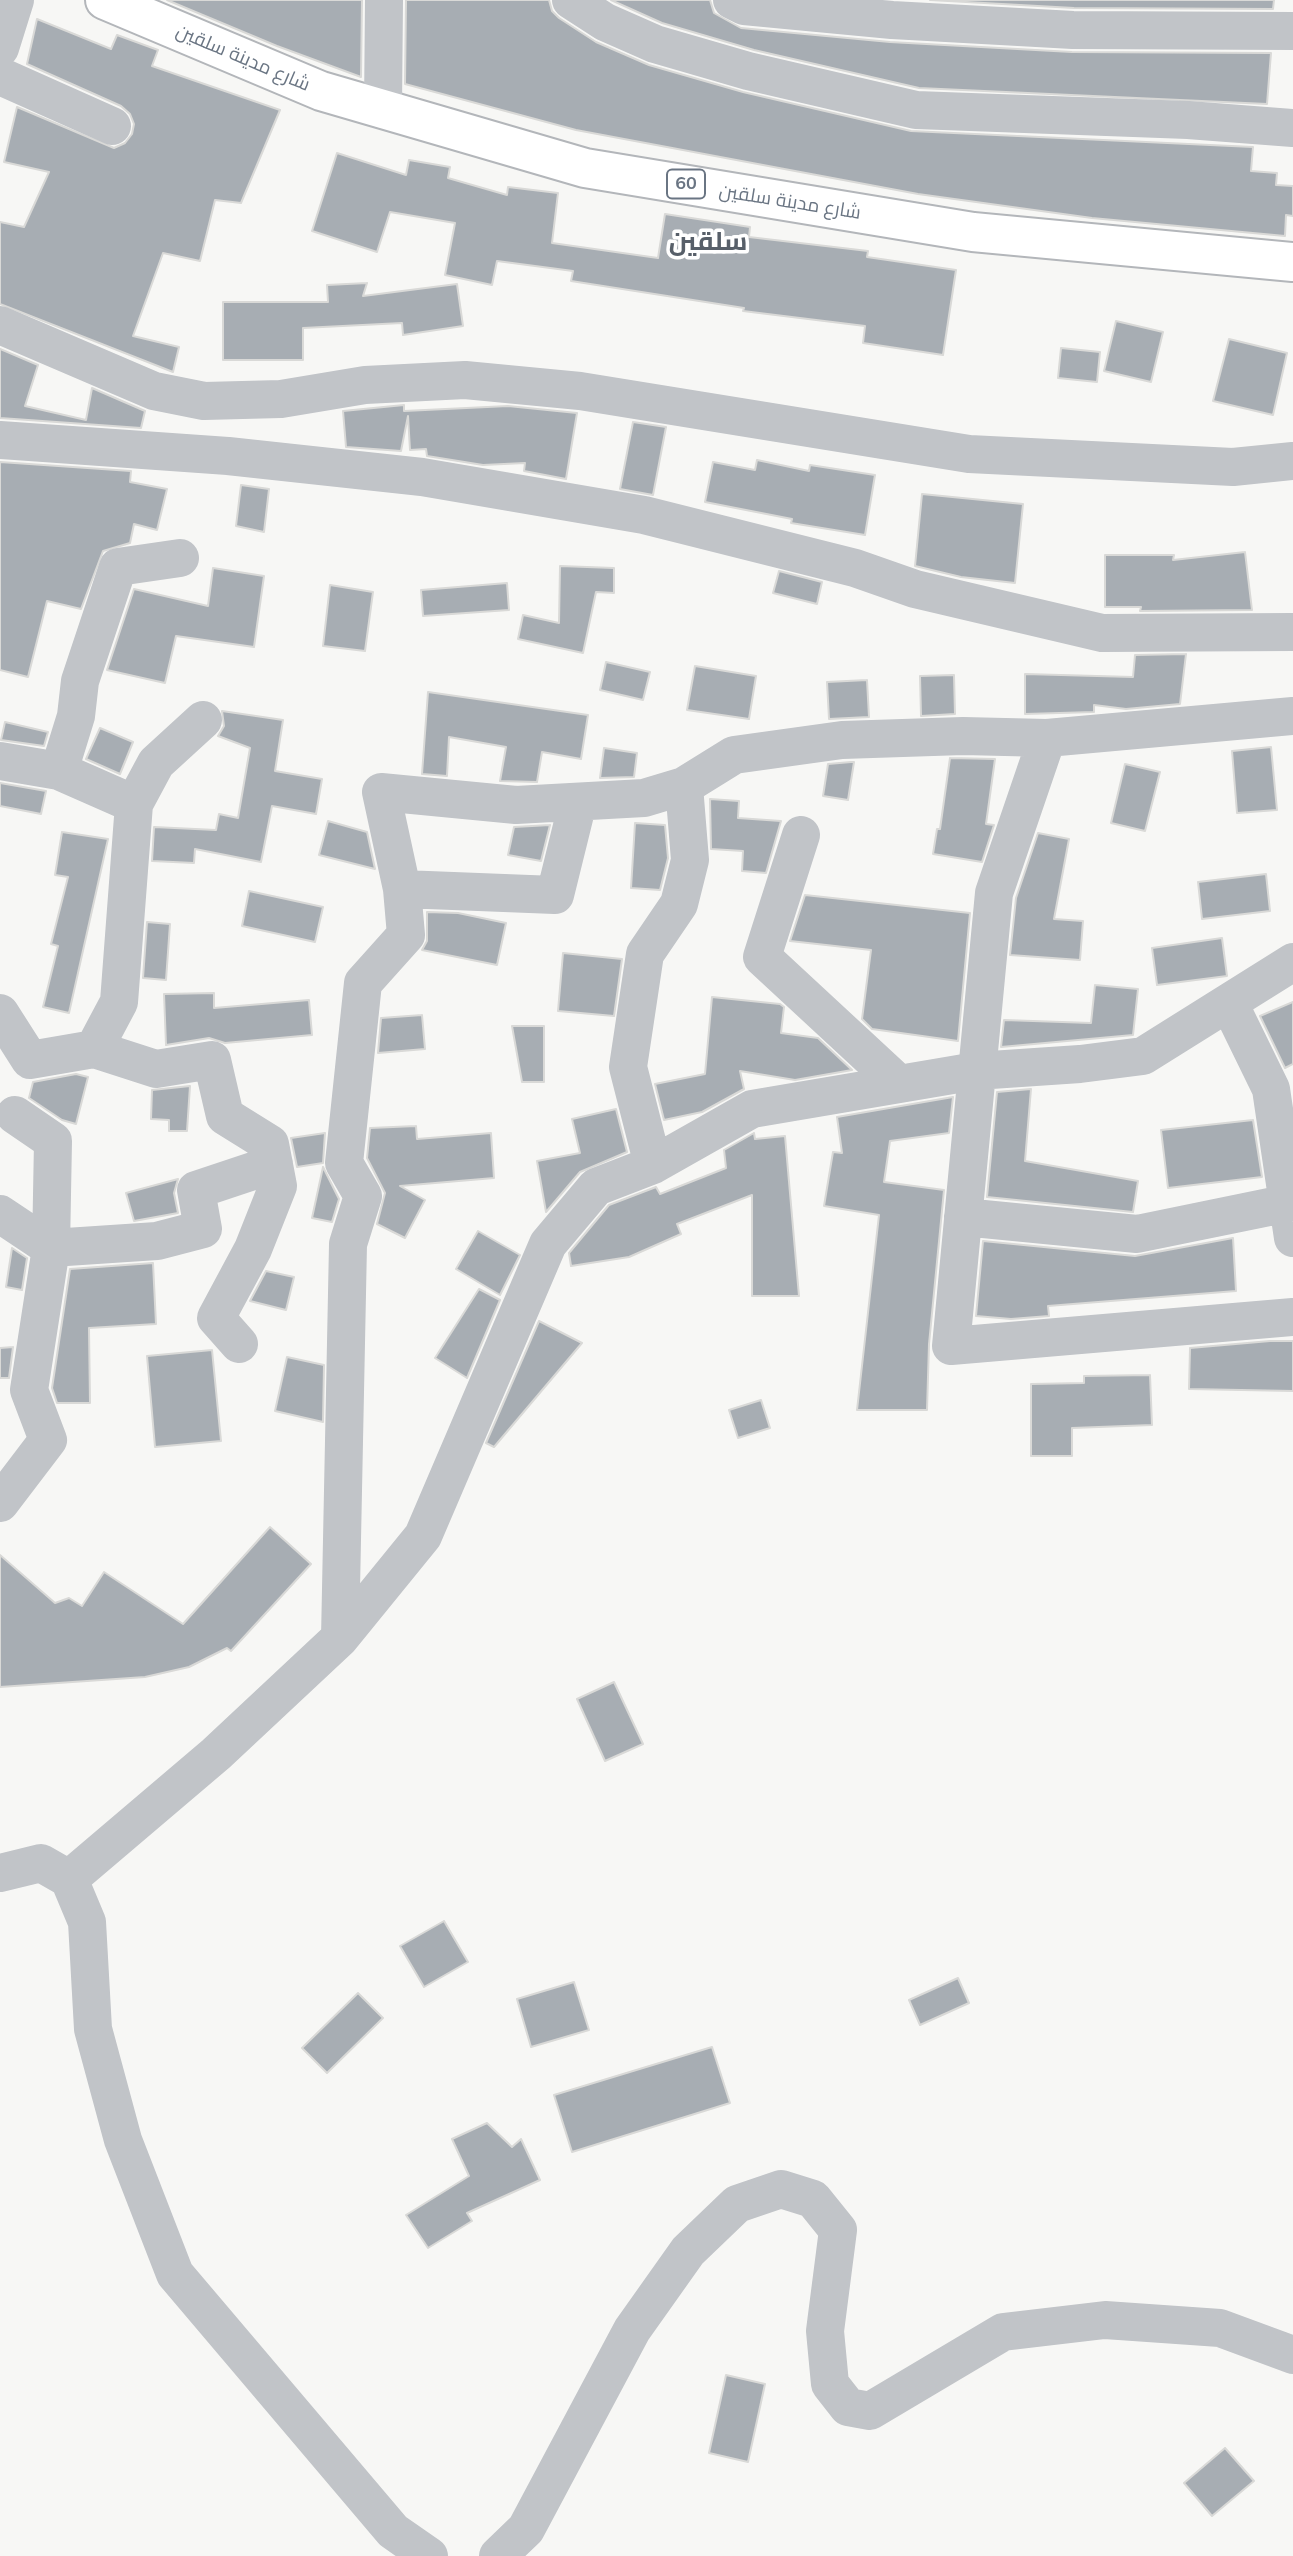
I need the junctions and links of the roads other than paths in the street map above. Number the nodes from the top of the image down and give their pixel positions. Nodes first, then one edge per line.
1 (15, 0) edge
2 (104, 0) edge
3 (384, 0) edge
4 (571, 0) edge
5 (732, 0) edge
6 (1293, 31) edge
7 (0, 48) edge
8 (0, 76) edge
9 (383, 109) junction
10 (112, 126) dead end
11 (1293, 128) edge
12 (1293, 262) edge
13 (0, 326) edge
14 (0, 440) edge
15 (1293, 461) edge
16 (180, 558) dead end
17 (1293, 632) edge
18 (1293, 716) edge
19 (203, 719) dead end
20 (1047, 738) junction
21 (0, 761) edge
22 (59, 771) junction
23 (684, 786) junction
24 (579, 802) junction
25 (134, 804) junction
26 (801, 835) dead end
27 (402, 889) junction
28 (1293, 962) edge
29 (1229, 1003) junction
30 (0, 1013) edge
31 (93, 1049) junction
32 (30, 1060) junction
33 (976, 1071) junction
34 (898, 1083) junction
35 (1282, 1088) edge
36 (7, 1124) edge
37 (274, 1164) junction
38 (653, 1165) junction
39 (0, 1214) edge
40 (1291, 1214) edge
41 (963, 1217) junction
42 (51, 1248) junction
43 (1293, 1317) edge
44 (239, 1344) dead end
45 (0, 1503) edge
46 (340, 1638) junction
47 (0, 1873) edge
48 (69, 1879) junction
49 (1293, 2356) edge
50 (429, 2556) edge
51 (498, 2556) edge

1 - 7 street
2 - 9 main road, شارع مدينة سلقين / 60
3 - 9 street
4 - 11 street
5 - 6 street
8 - 10 street
9 - 12 main road, شارع مدينة سلقين / 60
13 - 15 street
14 - 17 street
16 - 22 street
18 - 20 street
19 - 25 street
20 - 23 street
20 - 33 street
21 - 22 street
22 - 25 street
23 - 24 street
23 - 38 street
24 - 27 street
24 - 27 street
25 - 31 street
26 - 34 street
27 - 46 street
28 - 29 street
29 - 33 street
29 - 35 street
30 - 32 street
31 - 32 street
31 - 37 street
32 - 36 street
33 - 34 street
33 - 41 street
34 - 38 street
35 - 40 street
36 - 42 street
37 - 42 street
37 - 44 street
38 - 46 street
39 - 42 street
40 - 41 street
41 - 43 street
42 - 45 street
46 - 48 street
47 - 48 street
48 - 50 street
49 - 51 street

